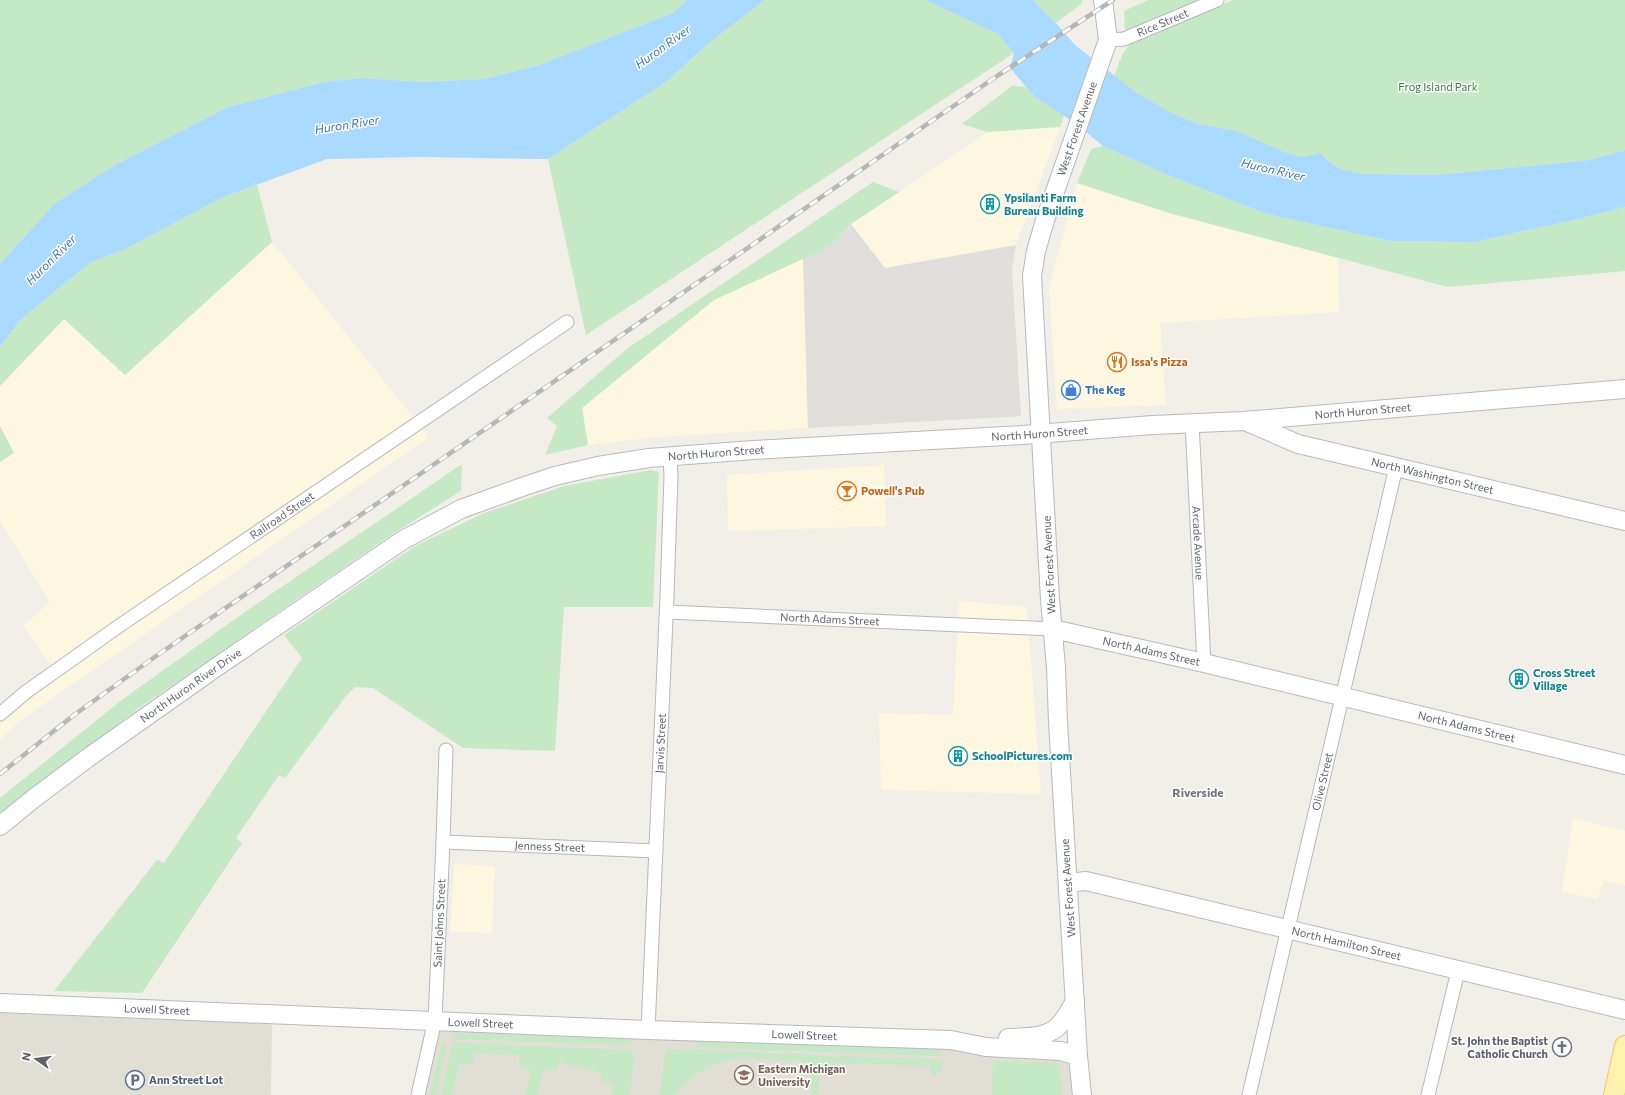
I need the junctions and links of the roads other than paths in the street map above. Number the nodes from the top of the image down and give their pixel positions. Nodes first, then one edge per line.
1 (1103, 0) edge
2 (1217, 0) edge
3 (1107, 43) junction
4 (566, 322) dead end
5 (1625, 389) edge
6 (1244, 421) junction
7 (1192, 422) junction
8 (1041, 433) junction
9 (670, 457) junction
10 (1396, 467) junction
11 (1625, 521) edge
12 (386, 551) joint
13 (667, 612) junction
14 (1053, 629) junction
15 (1204, 663) junction
16 (1342, 696) junction
17 (0, 714) edge
18 (446, 750) dead end
19 (1625, 765) edge
20 (0, 826) edge
21 (443, 842) junction
22 (656, 850) junction
23 (1068, 883) junction
24 (1287, 930) junction
25 (1458, 971) junction
26 (1075, 1001) junction
27 (0, 1003) edge
28 (1625, 1010) edge
29 (435, 1020) junction
30 (648, 1030) junction
31 (961, 1041) junction
32 (1625, 1046) edge
33 (1078, 1056) junction
34 (418, 1095) edge
35 (1082, 1095) edge
36 (1249, 1095) edge
37 (1428, 1095) edge
38 (1614, 1095) edge

1 - 3 main road
2 - 3 street, Rice Street
3 - 8 main road, West Forest Avenue
4 - 17 street, Railroad Street
5 - 6 main road, North Huron Street
6 - 7 main road, North Huron Street
6 - 10 main road, North Washington Street
7 - 8 main road, North Huron Street
7 - 15 street, Arcade Avenue
8 - 9 main road, North Huron Street
8 - 14 main road, West Forest Avenue
9 - 12 main road, North Huron Street
9 - 13 street, Jarvis Street
10 - 11 main road, North Washington Street
10 - 16 street, Olive Street
12 - 20 main road, North Huron River Drive
13 - 14 street, North Adams Street
13 - 22 street, Jarvis Street
14 - 15 main road, North Adams Street
14 - 23 main road, West Forest Avenue
15 - 16 main road, North Adams Street
16 - 19 main road, North Adams Street
16 - 24 street, Olive Street
18 - 21 street, Saint Johns Street
21 - 22 street, Jenness Street
21 - 29 street, Saint Johns Street
22 - 30 street, Jarvis Street
23 - 24 main road, North Hamilton Street
23 - 26 main road, West Forest Avenue
24 - 25 main road, North Hamilton Street
24 - 36 street, Olive Street
25 - 28 main road, North Hamilton Street
25 - 37 street
26 - 31 main road, Lowell Street
26 - 33 main road, West Forest Avenue
27 - 29 main road, Lowell Street
29 - 30 main road, Lowell Street
29 - 34 street, Saint Johns Street
30 - 31 main road, Lowell Street
31 - 33 main road, Lowell Street
32 - 38 main road
33 - 35 main road, West Forest Avenue

